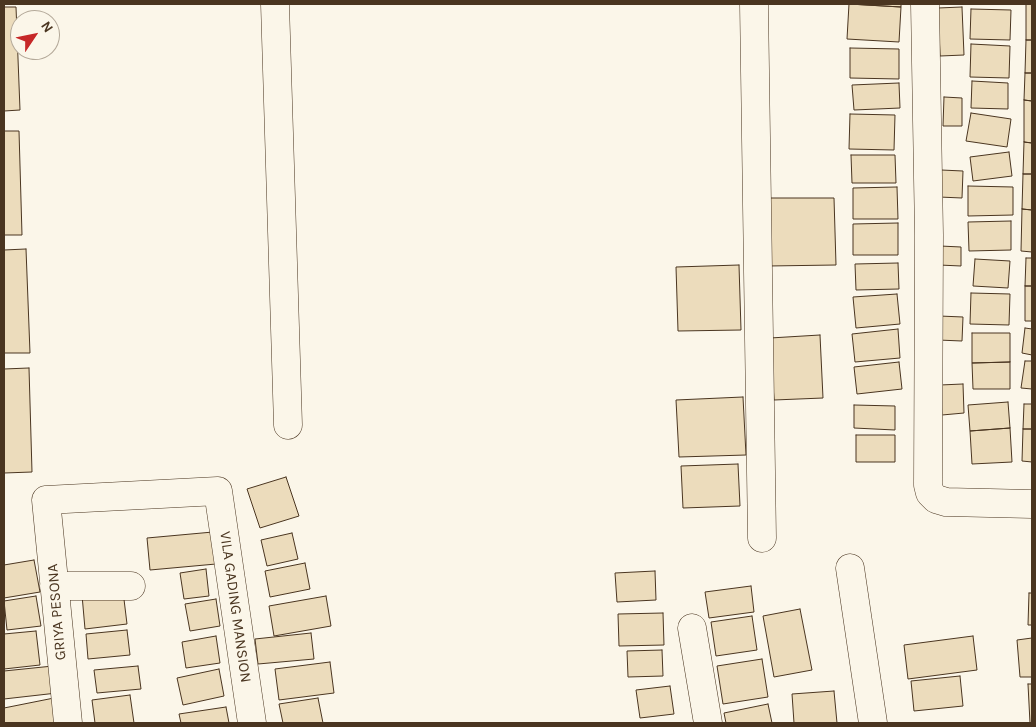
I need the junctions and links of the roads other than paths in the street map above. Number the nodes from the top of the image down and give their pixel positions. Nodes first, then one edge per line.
1 (275, 4) edge
2 (754, 4) edge
3 (925, 4) edge
4 (288, 425) dead end
5 (218, 491) joint
6 (1032, 504) edge
7 (762, 538) dead end
8 (850, 568) dead end
9 (54, 586) junction
10 (132, 586) dead end
11 (692, 628) dead end
12 (68, 723) edge
13 (252, 723) edge
14 (708, 723) edge
15 (873, 723) edge

1 - 4 street
2 - 7 street
3 - 6 street
5 - 9 street, GRIYA PESONA
5 - 13 street, VILA GADING MANSION
8 - 15 street
9 - 10 street
9 - 12 street, GRIYA PESONA
11 - 14 street

